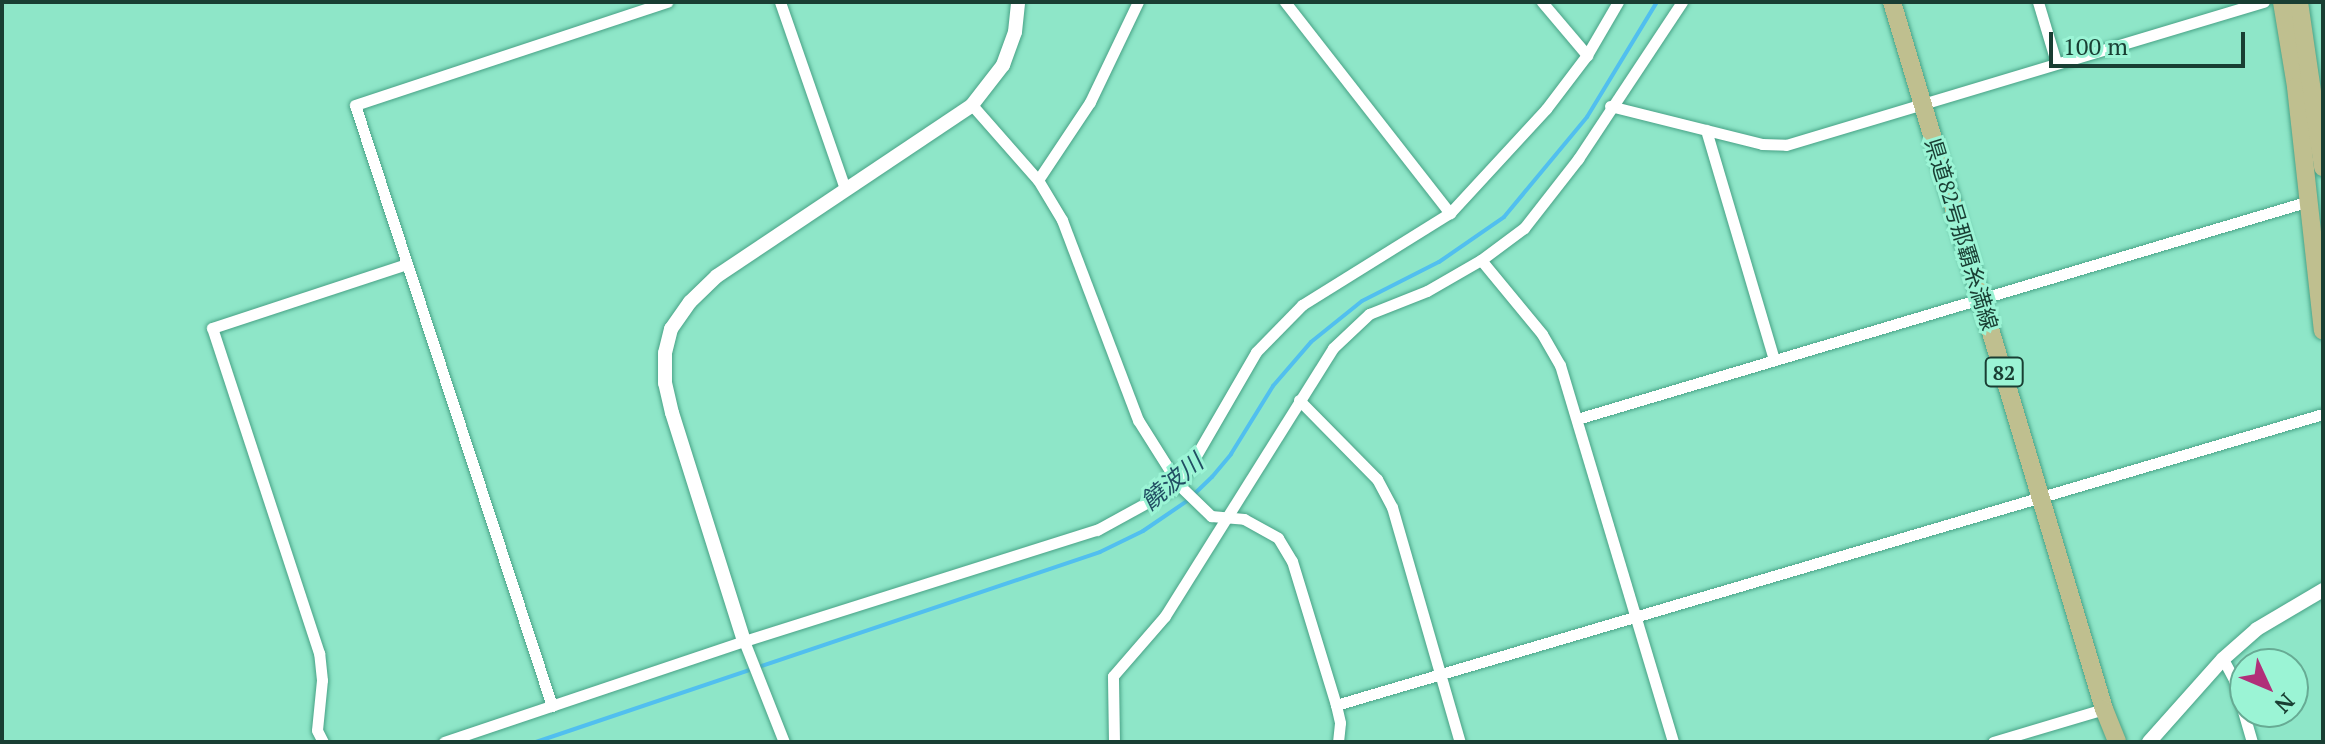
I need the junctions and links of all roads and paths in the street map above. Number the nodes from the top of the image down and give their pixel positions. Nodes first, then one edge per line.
1 (667, 2) edge
2 (780, 2) edge
3 (1018, 2) edge
4 (1138, 2) edge
5 (1285, 2) edge
6 (1542, 2) edge
7 (1618, 2) edge
8 (1682, 2) edge
9 (1892, 2) edge
10 (2038, 2) edge
11 (2264, 2) edge
12 (2282, 2) edge
13 (2299, 2) edge
14 (1587, 55) junction
15 (2056, 62) junction
16 (1921, 102) junction
17 (972, 105) junction
18 (1610, 106) junction
19 (1706, 130) junction
20 (2323, 167) edge
21 (1038, 180) junction
22 (845, 189) junction
23 (2309, 201) junction
24 (1450, 213) junction
25 (1481, 260) junction
26 (407, 264) junction
27 (1982, 298) junction
28 (2323, 331) edge
29 (1774, 359) junction
30 (1299, 400) junction
31 (2323, 414) edge
32 (1577, 419) junction
33 (1181, 488) junction
34 (2041, 497) junction
35 (1227, 519) junction
36 (2323, 590) edge
37 (1635, 615) junction
38 (747, 645) junction
39 (2223, 659) junction
40 (1439, 675) junction
41 (1336, 705) junction
42 (552, 706) junction
43 (2104, 709) junction
44 (323, 742) edge
45 (444, 742) edge
46 (784, 742) edge
47 (1114, 742) edge
48 (1338, 742) edge
49 (1460, 742) edge
50 (1673, 742) edge
51 (1993, 742) edge
52 (2117, 742) edge
53 (2149, 742) edge
54 (2252, 742) edge

1 - 26 street
2 - 22 street
3 - 17 street
4 - 21 street
5 - 24 street
6 - 14 street
7 - 14 street
8 - 18 street
9 - 16 main road, 県道82号那覇糸満線 / 82
10 - 15 street
11 - 15 street
12 - 23 main road
13 - 20 main road
14 - 24 street
15 - 16 street
16 - 19 street
16 - 27 main road, 県道82号那覇糸満線 / 82
17 - 21 street
17 - 22 street
18 - 19 street
18 - 25 street
19 - 29 street
21 - 33 street
22 - 38 street
23 - 27 street
23 - 28 main road
24 - 33 street
25 - 30 street
25 - 32 street
26 - 42 street
26 - 44 street
27 - 29 street
27 - 34 main road, 県道82号那覇糸満線 / 82
29 - 32 street
30 - 35 street
30 - 40 street
31 - 34 street
32 - 37 street
33 - 35 street
33 - 38 street
34 - 37 street
34 - 43 main road, 県道82号那覇糸満線 / 82
35 - 41 street
35 - 47 street
36 - 39 street
37 - 40 street
37 - 50 street
38 - 42 street
38 - 46 street
39 - 53 street
39 - 54 street
40 - 41 street
40 - 49 street
41 - 48 street
42 - 45 street
43 - 51 street
43 - 52 main road, 県道82号那覇糸満線 / 82

